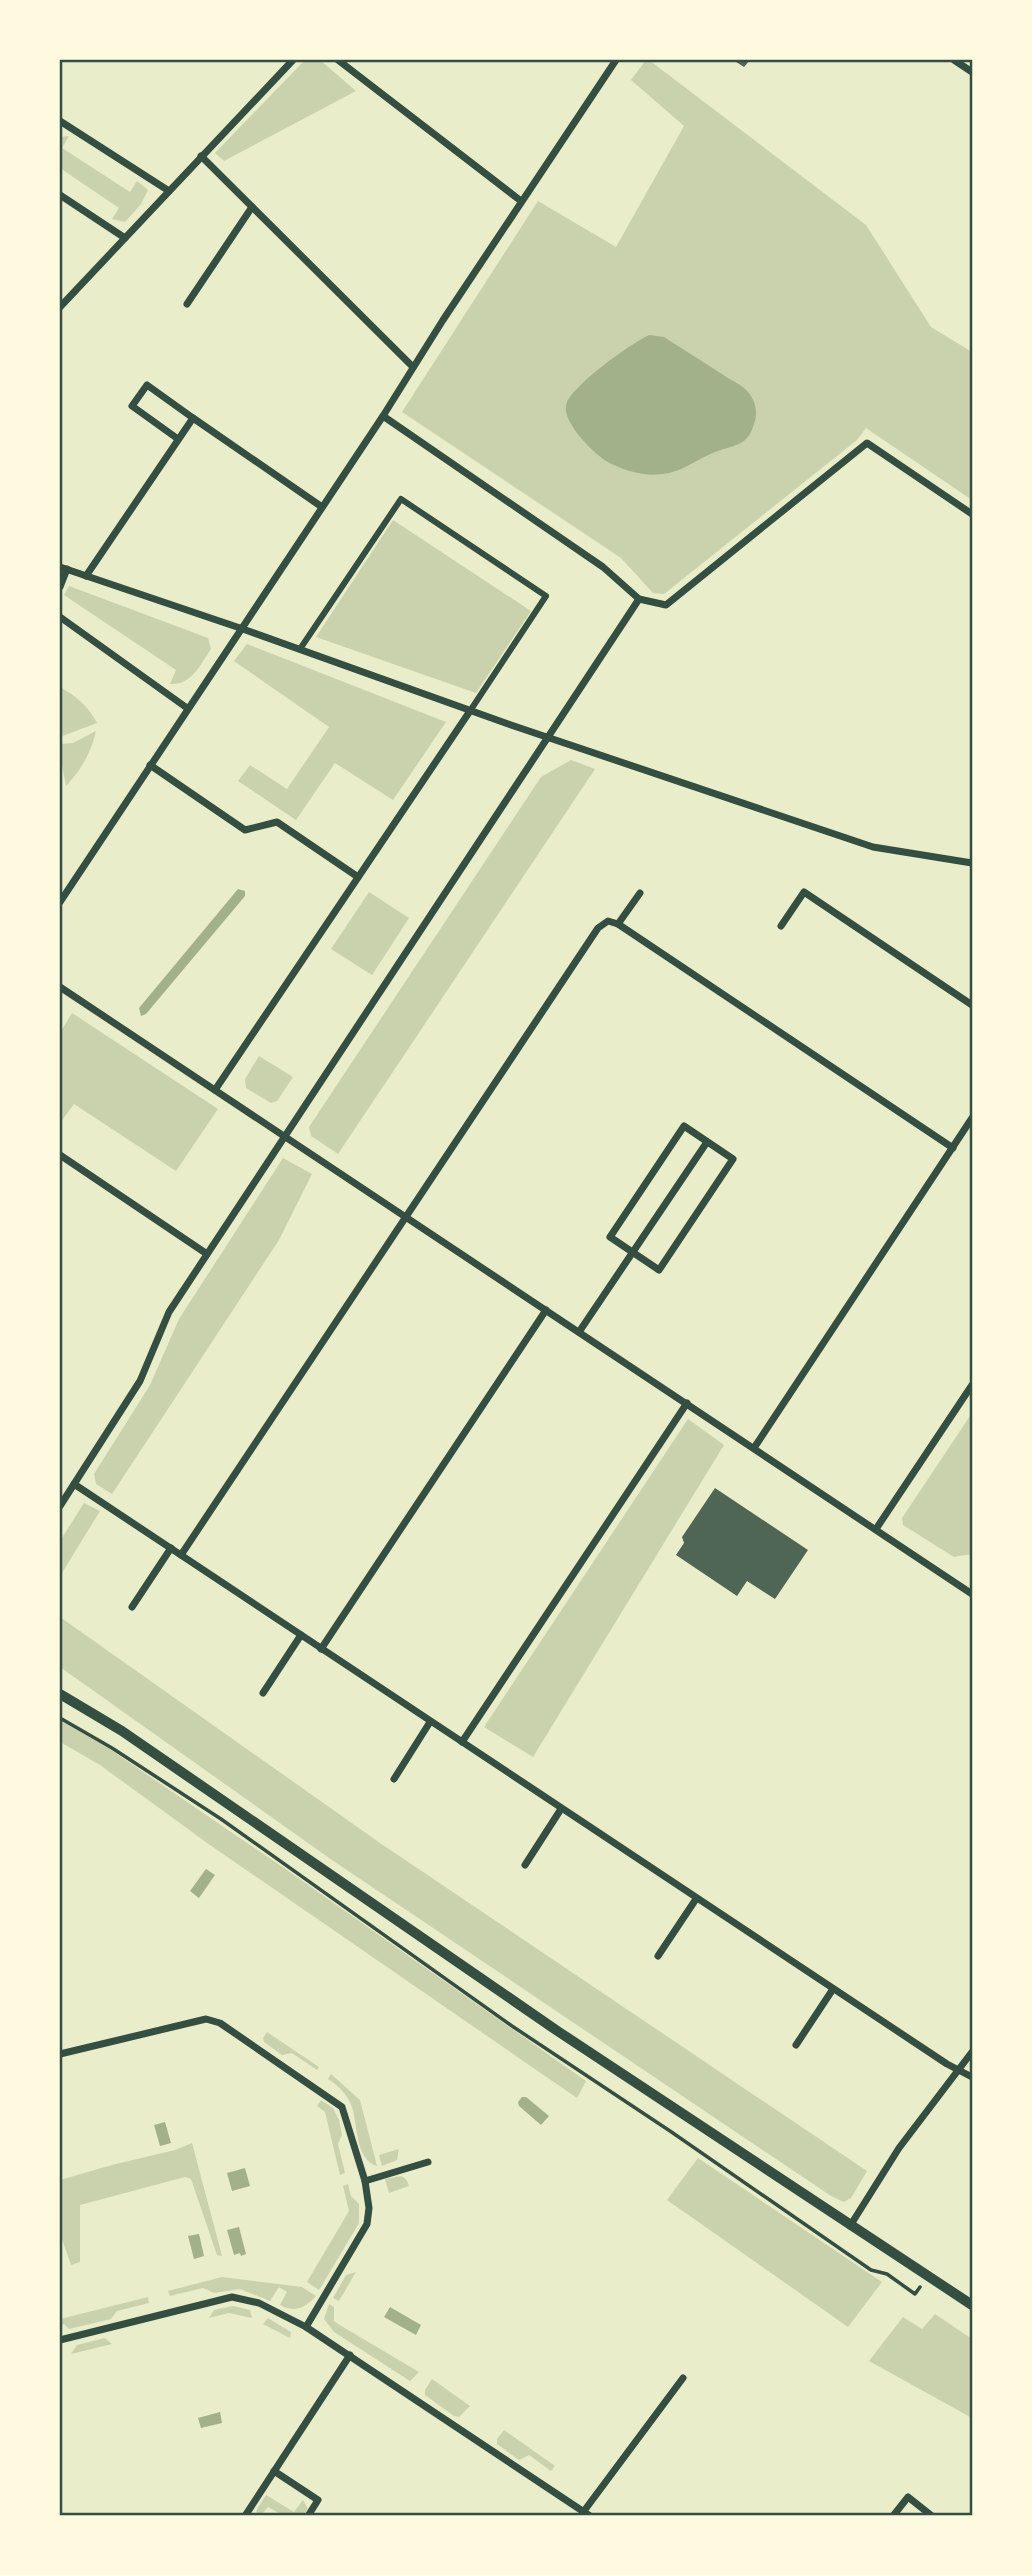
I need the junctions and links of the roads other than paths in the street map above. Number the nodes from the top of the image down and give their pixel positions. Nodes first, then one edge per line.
1 (293, 60) edge
2 (338, 60) edge
3 (616, 60) edge
4 (954, 60) edge
5 (972, 72) edge
6 (60, 121) edge
7 (201, 156) junction
8 (169, 191) junction
9 (60, 195) edge
10 (522, 201) junction
11 (252, 206) junction
12 (125, 238) junction
13 (187, 304) dead end
14 (60, 307) edge
15 (413, 367) junction
16 (383, 416) junction
17 (193, 418) junction
18 (178, 439) junction
19 (322, 507) junction
20 (972, 514) edge
21 (63, 568) edge
22 (86, 576) junction
23 (60, 587) edge
24 (639, 599) junction
25 (60, 617) edge
26 (240, 628) junction
27 (300, 649) junction
28 (187, 708) junction
29 (470, 711) junction
30 (548, 737) junction
31 (150, 765) junction
32 (972, 863) edge
33 (358, 877) junction
34 (640, 893) dead end
35 (60, 902) edge
36 (618, 924) junction
37 (781, 926) dead end
38 (60, 987) edge
39 (972, 1005) edge
40 (215, 1090) junction
41 (972, 1118) edge
42 (285, 1135) junction
43 (707, 1142) junction
44 (953, 1148) junction
45 (60, 1155) edge
46 (405, 1216) junction
47 (633, 1253) junction
48 (206, 1254) junction
49 (546, 1310) junction
50 (579, 1332) junction
51 (972, 1385) edge
52 (687, 1403) junction
53 (754, 1448) junction
54 (74, 1484) junction
55 (60, 1506) edge
56 (876, 1529) junction
57 (171, 1548) junction
58 (181, 1555) junction
59 (971, 1589) edge
60 (132, 1607) dead end
61 (301, 1635) junction
62 (321, 1649) junction
63 (263, 1693) dead end
64 (60, 1694) edge
65 (430, 1722) junction
66 (462, 1742) junction
67 (394, 1779) dead end
68 (561, 1809) junction
69 (525, 1865) dead end
70 (696, 1899) junction
71 (658, 1956) dead end
72 (833, 1989) junction
73 (796, 2045) dead end
74 (972, 2052) edge
75 (60, 2054) edge
76 (959, 2070) junction
77 (972, 2077) edge
78 (428, 2162) dead end
79 (365, 2181) junction
80 (850, 2226) junction
81 (972, 2305) edge
82 (306, 2327) junction
83 (60, 2340) edge
84 (350, 2355) junction
85 (683, 2378) dead end
86 (274, 2471) junction
87 (587, 2513) edge
88 (244, 2515) edge
89 (308, 2515) edge
90 (893, 2515) edge
91 (932, 2515) edge

1 - 7 street
2 - 10 street
3 - 10 street
4 - 5 street
6 - 8 street
7 - 8 street
7 - 11 street
8 - 12 street
9 - 12 street
10 - 15 street
11 - 13 street
11 - 15 street
12 - 14 street
15 - 16 street
16 - 19 street
16 - 24 street
17 - 18 street
17 - 18 street
17 - 19 street
18 - 22 street
19 - 26 street
20 - 24 street
21 - 22 street
21 - 23 street
22 - 26 street
24 - 30 street
25 - 28 street
26 - 27 street
26 - 28 street
27 - 29 street
27 - 29 street
28 - 31 street
29 - 30 street
29 - 33 street
30 - 32 street
30 - 42 street
31 - 33 street
31 - 35 street
33 - 40 street
34 - 36 street
36 - 44 street
36 - 46 street
37 - 39 street
38 - 40 street
40 - 42 street
41 - 44 street
42 - 46 street
42 - 48 street
43 - 47 street
43 - 47 street
43 - 47 street
44 - 53 street
45 - 48 street
46 - 49 street
46 - 58 street
47 - 50 street
48 - 54 street
49 - 50 street
49 - 62 street
50 - 52 street
51 - 56 street
52 - 53 street
52 - 66 street
53 - 56 street
54 - 55 street
54 - 57 street
56 - 59 street
57 - 58 street
57 - 60 street
58 - 61 street
61 - 62 street
61 - 63 street
62 - 65 street
64 - 80 street
65 - 66 street
65 - 67 street
66 - 68 street
68 - 69 street
68 - 70 street
70 - 71 street
70 - 72 street
72 - 73 street
72 - 76 street
74 - 76 street
75 - 79 street
76 - 77 street
76 - 80 street
78 - 79 street
79 - 82 street
80 - 81 street
82 - 83 street
82 - 84 street
84 - 86 street
84 - 87 street
85 - 87 street
86 - 88 street
86 - 89 street
90 - 91 street

